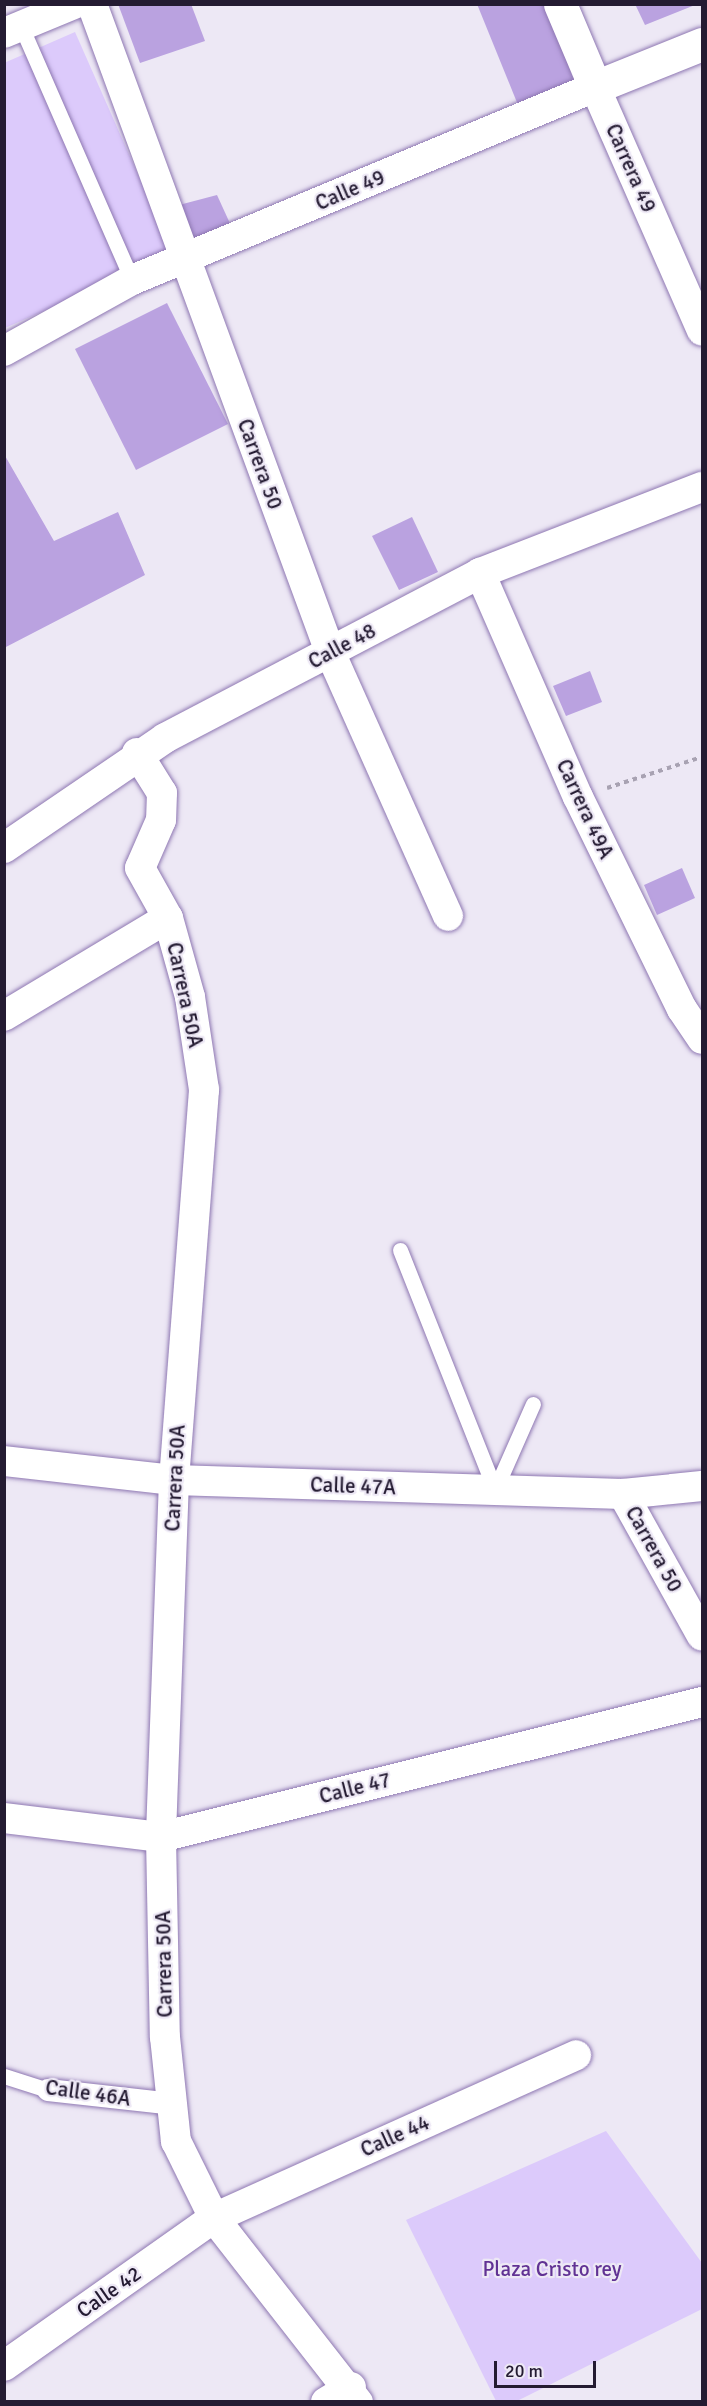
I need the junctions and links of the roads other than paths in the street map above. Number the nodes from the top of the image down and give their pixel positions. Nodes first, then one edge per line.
1 (74, 4) edge
2 (92, 4) edge
3 (560, 4) edge
4 (13, 29) edge
5 (702, 44) edge
6 (595, 87) junction
7 (186, 263) junction
8 (132, 280) junction
9 (702, 332) edge
10 (4, 351) edge
11 (4, 358) edge
12 (702, 487) edge
13 (480, 573) junction
14 (330, 652) junction
15 (138, 753) junction
16 (4, 848) edge
17 (448, 916) dead end
18 (168, 918) junction
19 (4, 1016) edge
20 (702, 1039) edge
21 (400, 1250) dead end
22 (533, 1404) dead end
23 (4, 1461) edge
24 (174, 1480) junction
25 (702, 1486) edge
26 (495, 1490) junction
27 (623, 1494) junction
28 (702, 1636) edge
29 (702, 1702) edge
30 (4, 1818) edge
31 (161, 1837) junction
32 (576, 2055) dead end
33 (4, 2076) edge
34 (48, 2090) joint
35 (172, 2104) junction
36 (214, 2218) junction
37 (4, 2366) edge
38 (345, 2397) edge

1 - 4 street
2 - 7 street, Carrera 50
3 - 6 street, Carrera 49
4 - 8 lane
5 - 6 street, Calle 49
6 - 7 street, Calle 49
6 - 9 street, Carrera 49
7 - 8 street, Calle 49
7 - 11 street
7 - 14 street, Carrera 50
8 - 10 street, Calle 49
12 - 13 street, Calle 48
13 - 14 street, Calle 48
13 - 20 street, Carrera 49A
14 - 15 street, Calle 48
14 - 17 street, Carrera 50
15 - 16 street, Calle 48
15 - 18 street, Carrera 50A
18 - 19 street
18 - 24 street, Carrera 50A
21 - 26 lane
22 - 26 lane
23 - 24 street, Calle 47A
24 - 26 street, Calle 47A
24 - 31 street, Carrera 50A
25 - 27 street, Calle 47A
26 - 27 street, Calle 47A
27 - 28 street, Carrera 50
29 - 31 street, Calle 47
30 - 31 street, Calle 47
31 - 35 street, Carrera 50A
32 - 36 street, Calle 44
33 - 34 lane, Calle 46A
34 - 35 street, Calle 46A
35 - 36 street, Carrera 50A
36 - 37 street, Calle 42
36 - 38 street, Carrera 50A

